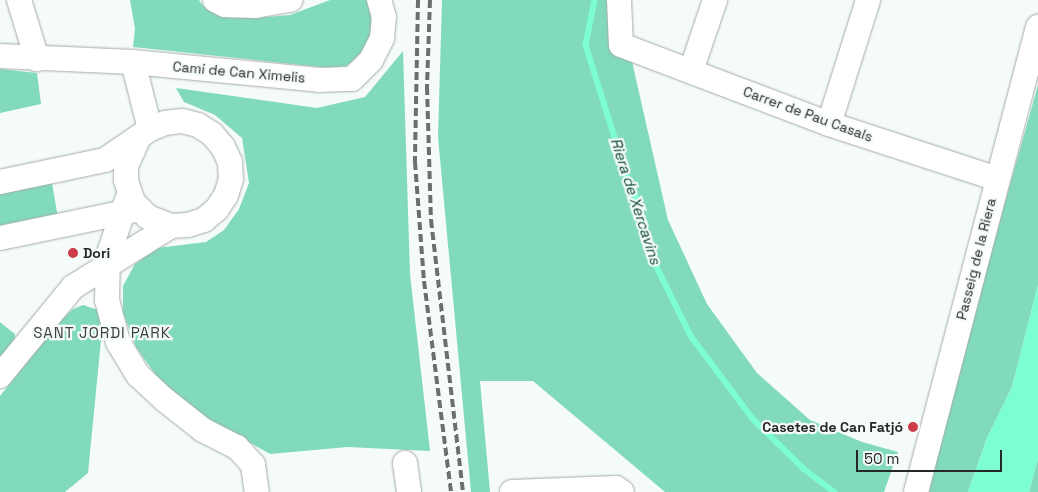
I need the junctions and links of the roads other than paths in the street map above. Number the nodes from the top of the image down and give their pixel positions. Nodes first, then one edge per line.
1 (19, 0) edge
2 (214, 0) edge
3 (290, 0) edge
4 (379, 0) edge
5 (619, 0) edge
6 (715, 0) edge
7 (868, 0) edge
8 (1038, 26) edge
9 (0, 56) edge
10 (37, 59) junction
11 (133, 62) junction
12 (691, 71) junction
13 (829, 124) junction
14 (143, 135) junction
15 (997, 179) junction
16 (0, 182) edge
17 (130, 205) junction
18 (171, 226) junction
19 (0, 238) edge
20 (108, 265) junction
21 (73, 287) junction
22 (107, 300) junction
23 (0, 376) edge
24 (405, 464) dead end
25 (257, 492) edge
26 (408, 492) edge
27 (512, 492) edge
28 (622, 492) edge
29 (916, 492) edge

1 - 10 street
2 - 3 street
4 - 11 street, Camí de Can Ximelis
5 - 12 street, Carrer de Pau Casals
6 - 12 street
7 - 13 street
8 - 15 street, Passeig de la Riera
9 - 10 street, Camí de Can Ximelis
10 - 11 street, Camí de Can Ximelis
11 - 14 street
12 - 13 street, Carrer de Pau Casals
13 - 15 street, Carrer de Pau Casals
14 - 16 street
14 - 17 street
14 - 18 street
15 - 29 street, Passeig de la Riera
17 - 18 street
17 - 19 street
17 - 20 street
18 - 20 street
20 - 21 street
20 - 22 street
21 - 22 street
21 - 23 street
22 - 25 street
24 - 26 street
27 - 28 street

